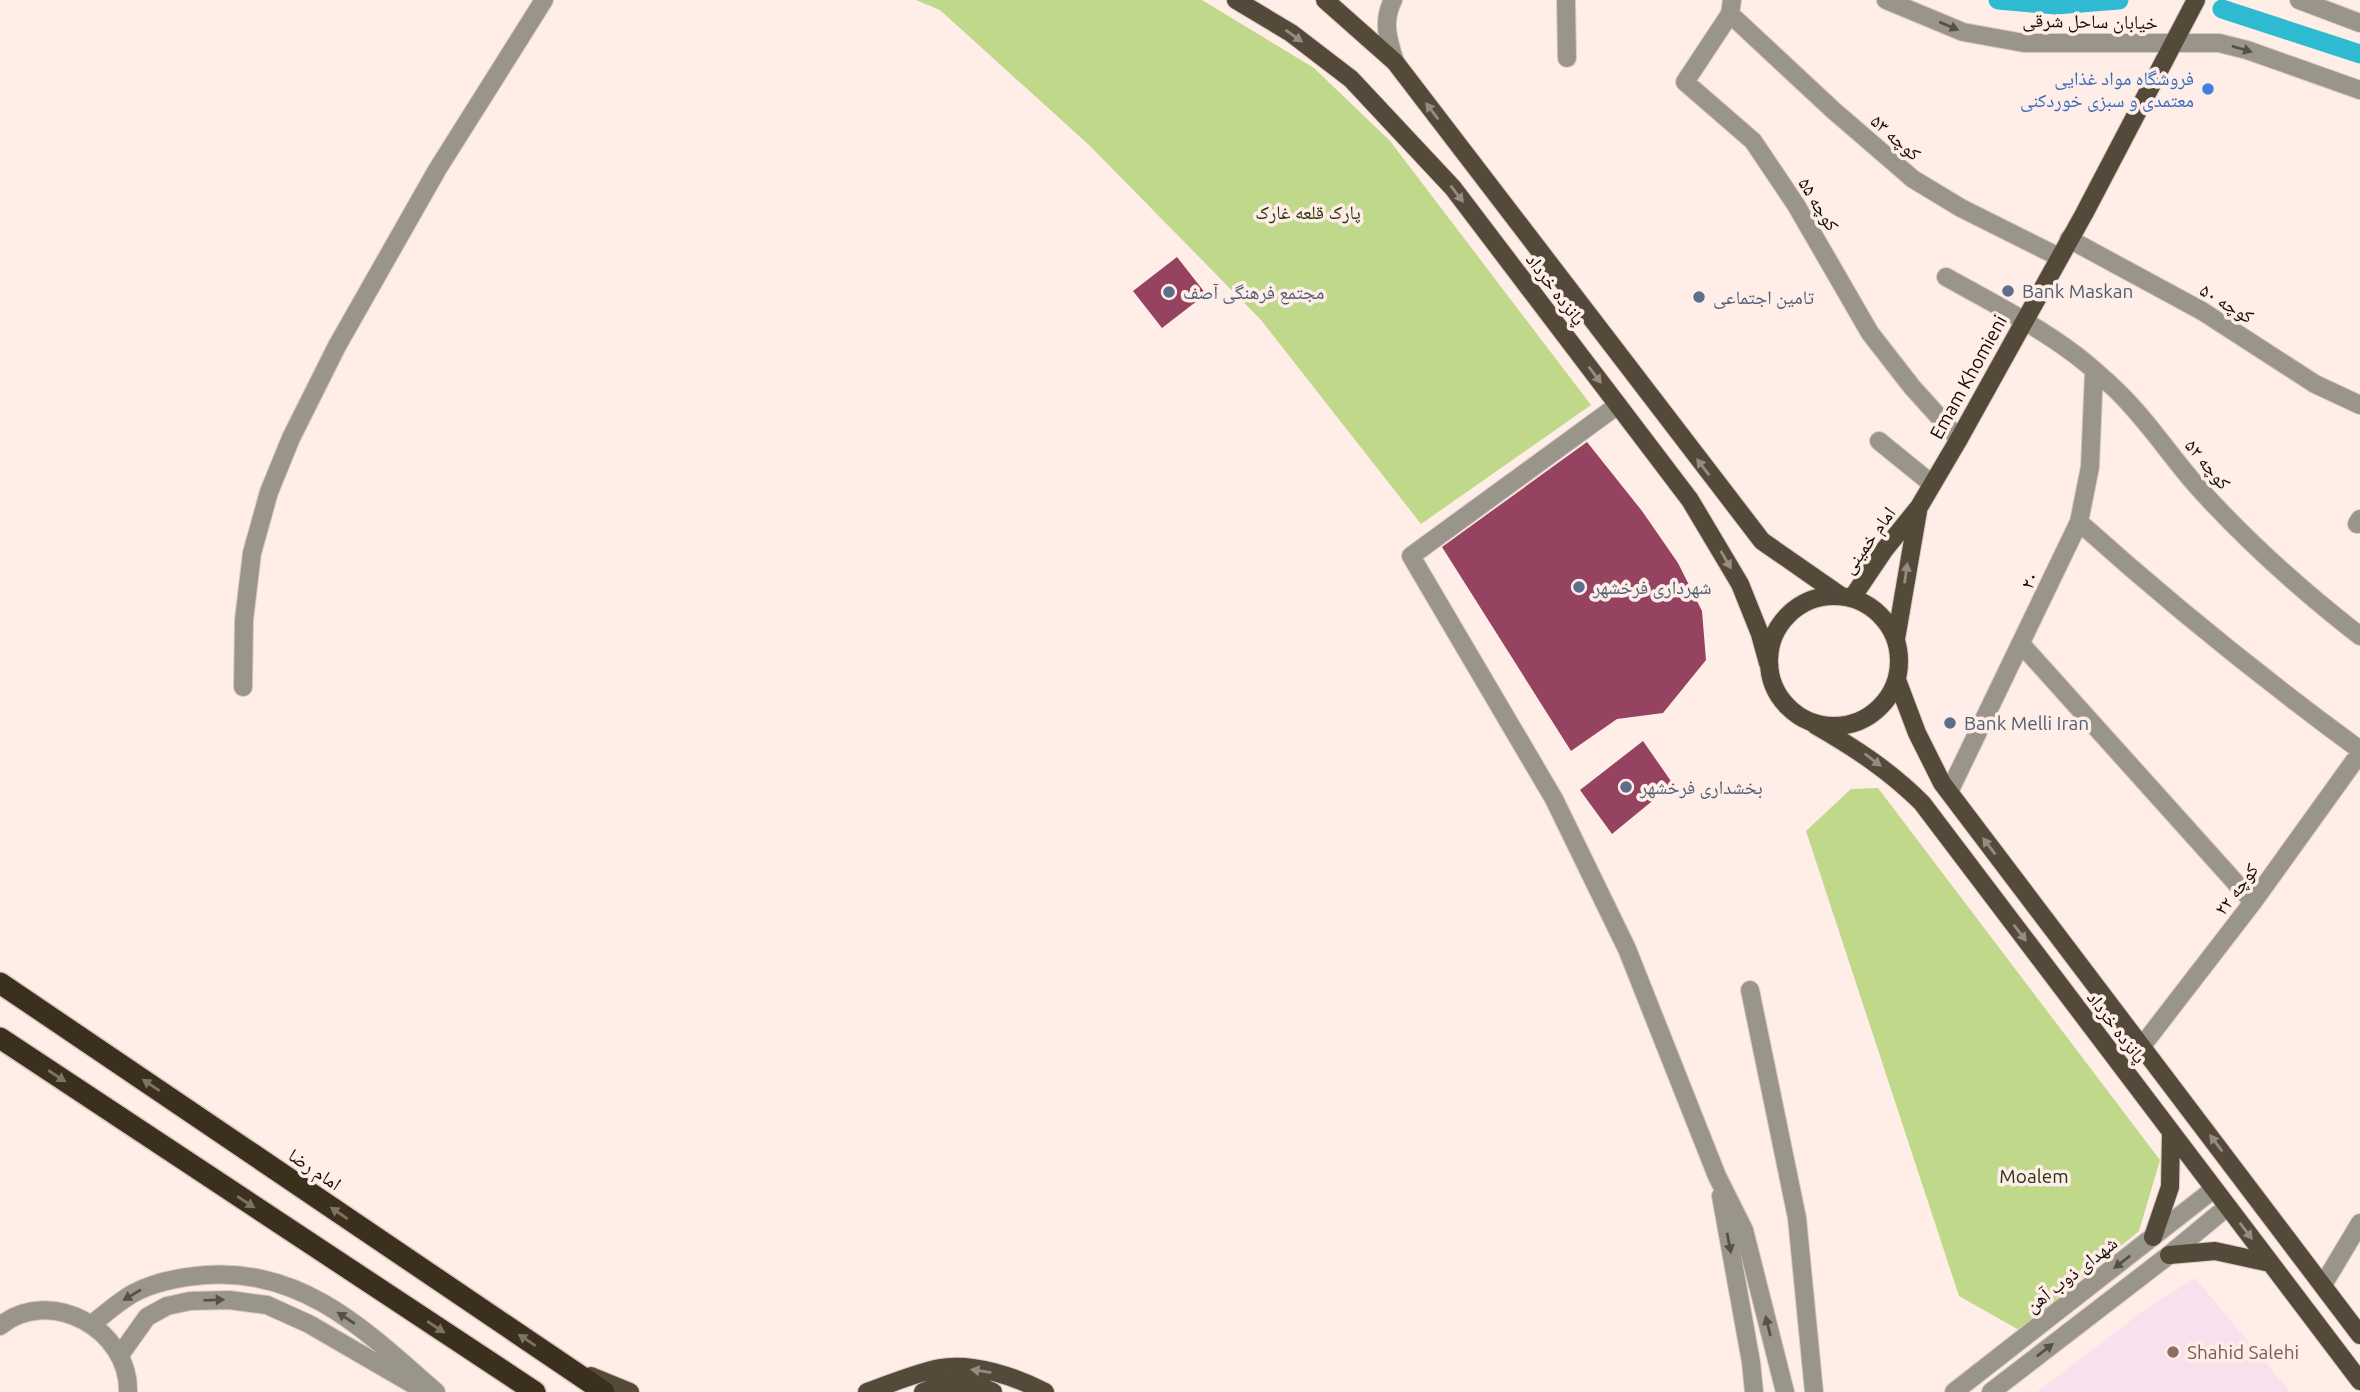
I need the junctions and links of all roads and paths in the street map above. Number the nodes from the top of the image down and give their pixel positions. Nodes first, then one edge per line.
1 (544, 0) edge
2 (1236, 0) edge
3 (1325, 0) edge
4 (1392, 0) edge
5 (1566, 0) edge
6 (1886, 0) edge
7 (2196, 0) edge
8 (2299, 0) edge
9 (1731, 7) edge
10 (2360, 23) edge
11 (2175, 42) junction
12 (1567, 58) dead end
13 (1395, 62) junction
14 (2360, 90) edge
15 (2069, 239) junction
16 (2059, 257) junction
17 (1946, 277) dead end
18 (2023, 321) junction
19 (2094, 371) junction
20 (1618, 405) junction
21 (2360, 405) edge
22 (1959, 439) junction
23 (1878, 441) dead end
24 (1932, 484) junction
25 (1919, 507) junction
26 (2079, 522) junction
27 (1846, 597) junction
28 (2360, 636) edge
29 (1896, 639) junction
30 (2022, 645) junction
31 (1768, 663) junction
32 (1897, 680) junction
33 (243, 687) dead end
34 (1815, 724) junction
35 (2360, 751) edge
36 (1950, 792) junction
37 (2253, 902) junction
38 (0, 983) edge
39 (1750, 989) dead end
40 (0, 1038) edge
41 (2142, 1046) junction
42 (2171, 1133) junction
43 (1717, 1176) junction
44 (2214, 1189) junction
45 (2227, 1207) junction
46 (2360, 1223) edge
47 (2153, 1237) junction
48 (2169, 1255) junction
49 (2270, 1263) junction
50 (2323, 1285) junction
51 (2056, 1312) junction
52 (91, 1325) junction
53 (0, 1326) edge
54 (2069, 1332) junction
55 (2360, 1335) edge
56 (120, 1355) junction
57 (559, 1362) junction
58 (2360, 1381) edge
59 (128, 1392) edge
60 (426, 1392) edge
61 (436, 1392) edge
62 (535, 1392) edge
63 (604, 1392) edge
64 (630, 1392) edge
65 (867, 1392) edge
66 (923, 1392) edge
67 (993, 1392) edge
68 (1045, 1392) edge
69 (1754, 1392) edge
70 (1785, 1392) edge
71 (1814, 1392) edge
72 (1954, 1392) edge
73 (1991, 1392) edge

1 - 33 street
2 -> 20 main road, پانزده خرداد
3 - 13 main road, پانزده خرداد
4 - 13 street
5 - 12 street
6 -> 11 street, خیابان ساحل شرقی
7 - 11 main road, Emam Khomieni
8 - 10 street
9 - 16 street, کوچه ۵۳
9 - 22 street, کوچه ۵۵
11 -> 14 street, خیابان ساحل شرقی
11 - 15 main road, Emam Khomieni
27 -> 13 main road, پانزده خرداد
15 - 16 main road, Emam Khomieni
15 - 21 street, کوچه ۵۰
16 - 18 main road, Emam Khomieni
17 - 18 street, کوچه ۵۲
18 - 19 street, کوچه ۵۲
18 - 22 main road, Emam Khomieni
19 - 26 street, ۲۰
19 - 28 street, کوچه ۵۲
20 -> 31 main road, پانزده خرداد
20 - 43 street
22 - 24 main road, Emam Khomieni
23 - 24 street
24 - 25 main road, Emam Khomieni
25 - 27 main road, امام خمینی
29 -> 25 main road, Emam Khomieni
26 - 30 street, ۲۰
26 - 35 street
27 - 29 main road
27 - 31 main road
29 - 32 main road
30 - 36 street, ۲۰
30 - 37 street
31 - 34 main road
32 - 34 main road
32 - 36 main road, پانزده خرداد
34 -> 42 main road, پانزده خرداد
35 - 37 street, کوچه ۲۲
41 -> 36 main road, پانزده خرداد
37 - 41 street, کوچه ۲۲
57 -> 38 highway, امام رضا
39 - 71 street
40 -> 62 highway
50 -> 41 main road, پانزده خرداد
42 - 44 main road, پانزده خرداد
42 - 47 main road
43 -> 69 street
70 -> 43 street
44 - 45 main road, پانزده خرداد
44 - 47 street, شهدای ذوب آهن
45 - 48 street
45 -> 49 main road, پانزده خرداد
46 - 50 street
47 -> 51 street, شهدای ذوب آهن
48 - 49 main road
48 - 54 street
49 - 58 main road, پانزده خرداد
50 - 55 main road, پانزده خرداد
51 - 54 street
51 - 72 street, شهدای ذوب آهن
52 - 53 street
52 - 56 street
61 -> 52 street
73 -> 54 street
56 - 59 street
56 -> 60 street
57 - 63 highway, امام رضا
57 - 64 main road
68 -> 65 main road
66 - 67 main road

